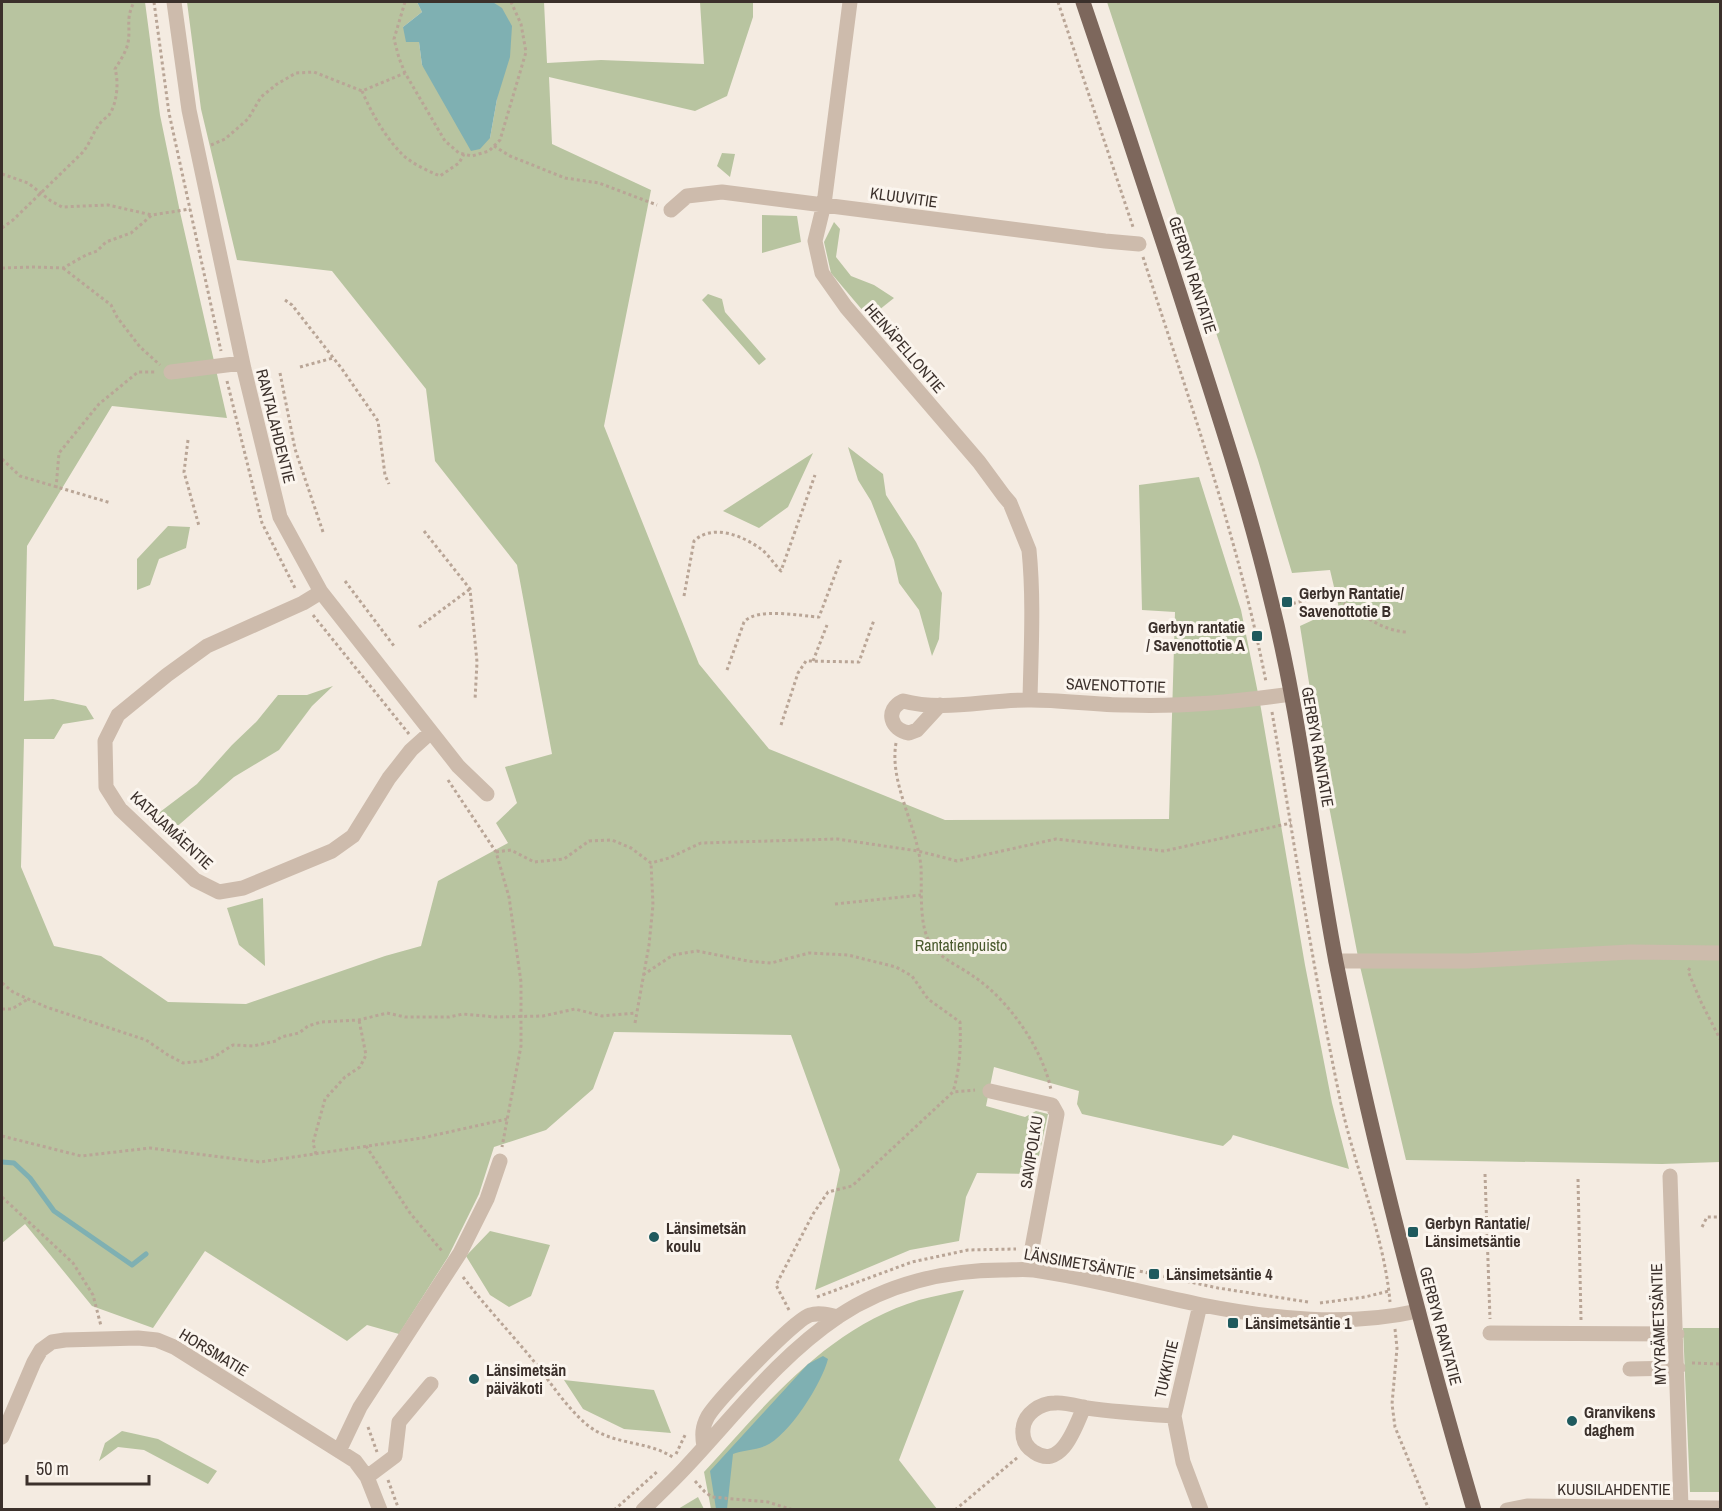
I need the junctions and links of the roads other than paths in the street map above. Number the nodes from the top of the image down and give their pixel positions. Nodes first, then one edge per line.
1 (174, 2) edge
2 (850, 2) edge
3 (1083, 2) edge
4 (824, 204) junction
5 (671, 210) road end
6 (1138, 244) road end
7 (242, 363) junction
8 (171, 372) road end
9 (321, 592) junction
10 (1291, 694) junction
11 (1030, 700) junction
12 (940, 705) junction
13 (431, 732) junction
14 (487, 794) dead end
15 (1720, 953) edge
16 (1336, 961) junction
17 (990, 1091) road end
18 (500, 1161) road end
19 (1670, 1176) dead end
20 (1031, 1270) junction
21 (1200, 1305) junction
22 (1418, 1311) junction
23 (1490, 1333) road end
24 (1677, 1334) junction
25 (1678, 1365) junction
26 (1630, 1369) dead end
27 (431, 1383) dead end
28 (1084, 1407) junction
29 (1173, 1416) junction
30 (2, 1437) edge
31 (339, 1451) junction
32 (368, 1477) junction
33 (1681, 1507) junction
34 (1627, 1508) edge
35 (1720, 1508) edge
36 (380, 1509) edge
37 (643, 1509) edge
38 (1201, 1509) edge
39 (1474, 1509) edge
40 (1507, 1509) edge

1 - 7 street, RANTALAHDENTIE
2 - 4 street, HEINÄPELLONTIE
3 - 10 main road, GERBYN RANTATIE
4 - 5 street, KLUUVITIE
4 - 6 street, KLUUVITIE
4 - 11 street, HEINÄPELLONTIE
7 - 8 street
7 - 9 street, RANTALAHDENTIE
9 - 13 street, RANTALAHDENTIE
9 - 13 street, KATAJAMÄENTIE
10 - 11 street, SAVENOTTOTIE
10 - 16 main road, GERBYN RANTATIE
11 - 12 street, SAVENOTTOTIE
12 - 12 street, SAVENOTTOTIE
13 - 14 street, RANTALAHDENTIE
15 - 16 street
16 - 22 main road, GERBYN RANTATIE
17 - 20 street, SAVIPOLKU
18 - 31 street
19 - 24 street, MYYRÄMETSÄNTIE
20 - 21 street, LÄNSIMETSÄNTIE
20 - 37 street, LÄNSIMETSÄNTIE
21 - 22 street, LÄNSIMETSÄNTIE
21 - 29 street, TUKKITIE
22 - 39 main road, GERBYN RANTATIE
23 - 24 street
24 - 25 street, MYYRÄMETSÄNTIE
25 - 26 street
25 - 33 street, MYYRÄMETSÄNTIE
27 - 32 street
28 - 28 street
28 - 29 street
29 - 38 street, TUKKITIE
30 - 31 street, HORSMATIE
31 - 32 street, HORSMATIE
32 - 36 street, HORSMATIE
33 - 34 street, KUUSILAHDENTIE
33 - 35 street, KUUSILAHDENTIE
34 - 40 street, KUUSILAHDENTIE

